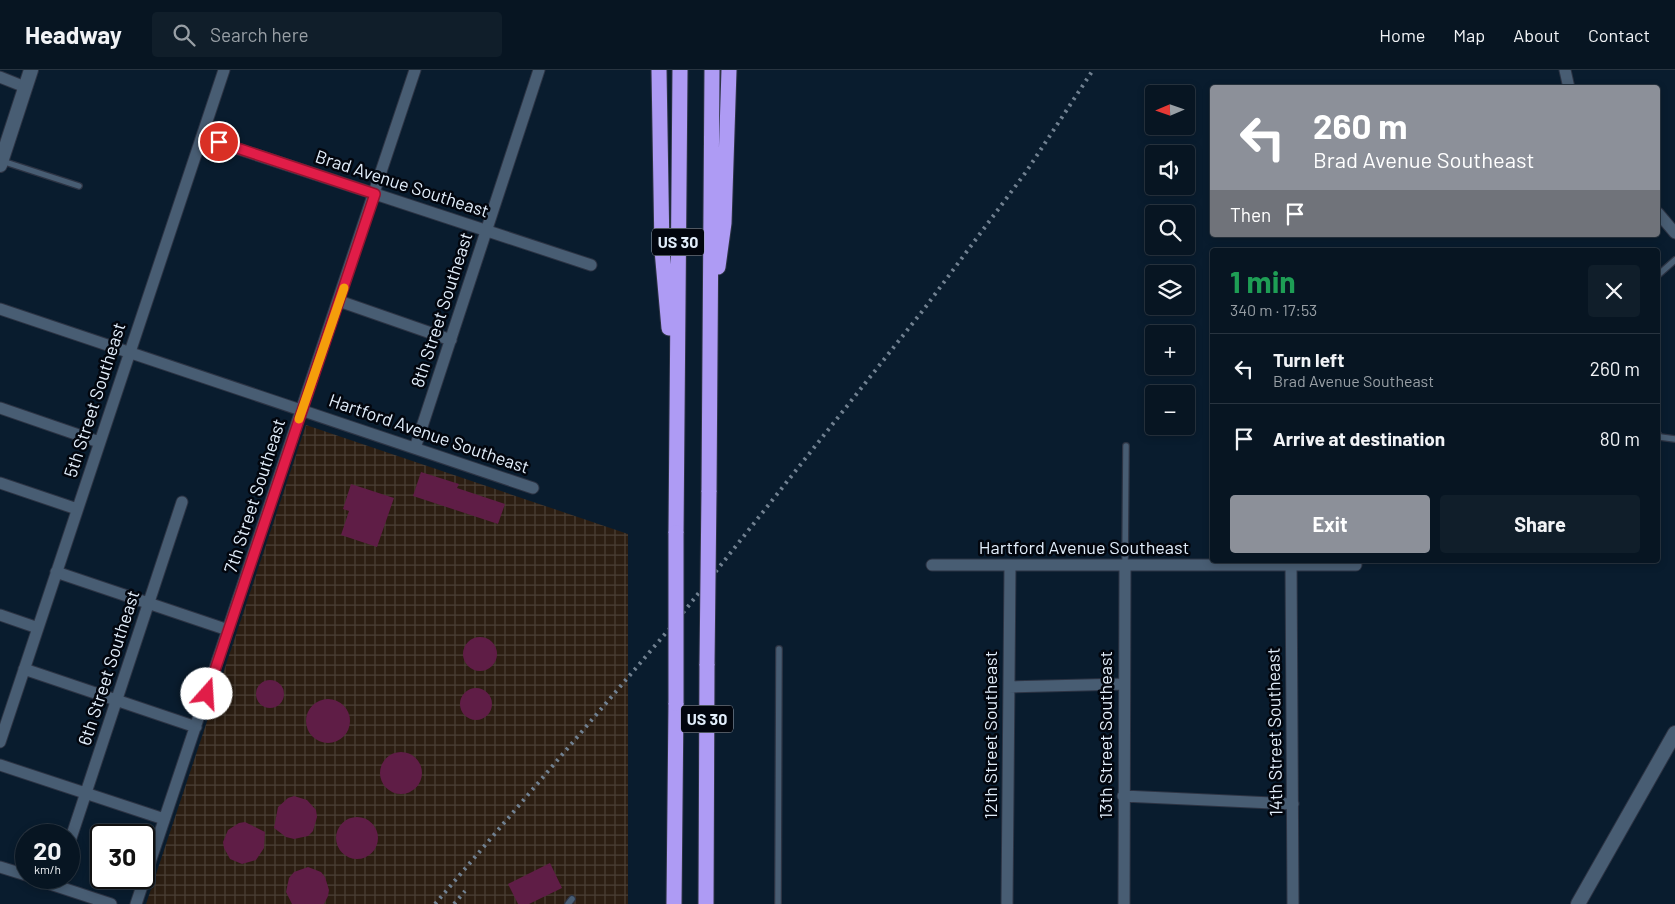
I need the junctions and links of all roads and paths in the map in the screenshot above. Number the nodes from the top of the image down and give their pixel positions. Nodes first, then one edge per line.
1 (31, 70) edge
2 (224, 70) edge
3 (415, 70) edge
4 (540, 70) edge
5 (659, 70) edge
6 (680, 70) edge
7 (712, 70) edge
8 (729, 70) edge
9 (1565, 70) edge
10 (0, 77) edge
11 (1568, 85) edge
12 (26, 87) junction
13 (202, 137) junction
14 (2, 156) edge
15 (79, 186) dead end
16 (375, 194) junction
17 (1660, 215) edge
18 (487, 231) junction
19 (1675, 234) edge
20 (1675, 260) edge
21 (591, 265) dead end
22 (1660, 273) edge
23 (339, 301) junction
24 (0, 309) edge
25 (709, 318) junction
26 (451, 340) junction
27 (130, 352) junction
28 (0, 408) edge
29 (302, 410) junction
30 (677, 415) junction
31 (1660, 437) edge
32 (1675, 439) edge
33 (100, 442) junction
34 (1126, 446) dead end
35 (415, 448) junction
36 (0, 483) edge
37 (533, 488) dead end
38 (182, 502) dead end
39 (77, 509) junction
40 (1291, 563) edge
41 (932, 565) dead end
42 (1010, 566) junction
43 (1125, 566) junction
44 (1356, 566) dead end
45 (56, 572) junction
46 (148, 604) junction
47 (0, 615) edge
48 (38, 628) junction
49 (228, 630) junction
50 (779, 649) dead end
51 (24, 669) junction
52 (1124, 684) junction
53 (1009, 687) junction
54 (116, 700) junction
55 (196, 727) junction
56 (1675, 733) edge
57 (0, 742) edge
58 (0, 765) edge
59 (85, 793) junction
60 (1123, 796) junction
61 (1293, 804) junction
62 (164, 819) junction
63 (75, 824) edge
64 (0, 867) edge
65 (15, 872) edge
66 (75, 889) edge
67 (111, 904) edge
68 (136, 904) edge
69 (674, 904) edge
70 (706, 904) edge
71 (778, 904) edge
72 (1007, 904) edge
73 (1124, 904) edge
74 (1293, 904) edge
75 (1578, 904) edge

1 - 12 street
2 - 13 street, 5th Street Southeast
3 - 16 street, 7th Street Southeast
4 - 18 street, 8th Street Southeast
5 - 30 highway
6 - 30 highway, US 30
7 - 25 highway, US 30
8 - 25 highway
9 - 11 street
10 - 12 street
12 - 14 street
13 - 16 street, Brad Avenue Southeast
13 - 27 street, 5th Street Southeast
14 - 15 lane
16 - 18 street, Brad Avenue Southeast
16 - 23 street, 7th Street Southeast
17 - 19 street
18 - 21 street, Brad Avenue Southeast
18 - 26 street, 8th Street Southeast
20 - 22 lane
23 - 26 street
23 - 29 street, 7th Street Southeast
24 - 27 street, Hartford Avenue Southeast
25 - 70 highway, US 30, bridge
26 - 35 street, 8th Street Southeast
27 - 29 street, Hartford Avenue Southeast
27 - 33 street, 5th Street Southeast
28 - 33 street
29 - 35 street, Hartford Avenue Southeast
29 - 49 street, 7th Street Southeast
30 - 69 highway, US 30, bridge
31 - 32 lane
33 - 39 street, 5th Street Southeast
34 - 43 lane
35 - 37 street, Hartford Avenue Southeast
36 - 39 street
38 - 46 street, 6th Street Southeast
39 - 45 street, 5th Street Southeast
40 - 43 street, Hartford Avenue Southeast
40 - 44 street, Hartford Avenue Southeast
40 - 61 street, 14th Street Southeast
41 - 42 street, Hartford Avenue Southeast
42 - 43 street, Hartford Avenue Southeast
42 - 53 street, 12th Street Southeast
43 - 52 street, 13th Street Southeast
45 - 46 street
45 - 48 street, 5th Street Southeast
46 - 49 street
46 - 54 street, 6th Street Southeast
47 - 48 street
48 - 51 street, 5th Street Southeast
49 - 55 street, 7th Street Southeast
50 - 71 lane
51 - 54 street
51 - 57 street, 5th Street Southeast
52 - 53 street
52 - 60 street, 13th Street Southeast
53 - 72 street, 12th Street Southeast
54 - 55 street
54 - 59 street, 6th Street Southeast
55 - 62 street, 7th Street Southeast
56 - 75 street
58 - 59 street
59 - 62 street
59 - 63 street, 6th Street Southeast
60 - 61 street
60 - 73 street, 13th Street Southeast
61 - 74 street, 14th Street Southeast
62 - 68 street, 7th Street Southeast
64 - 65 street
66 - 67 street

